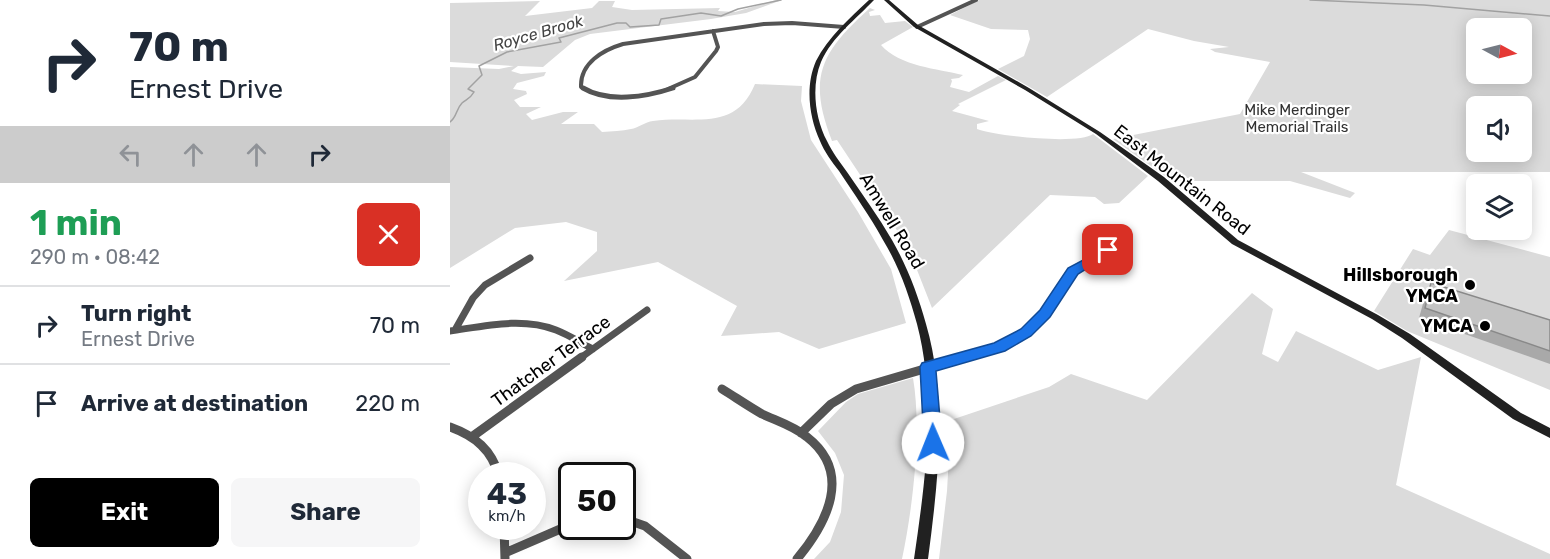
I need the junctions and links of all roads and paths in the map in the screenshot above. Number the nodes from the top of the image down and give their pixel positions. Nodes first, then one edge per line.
1 (878, 0) edge
2 (976, 0) edge
3 (871, 1) edge
4 (887, 1) edge
5 (844, 27) junction
6 (917, 27) junction
7 (713, 30) junction
8 (1108, 250) dead end
9 (530, 258) dead end
10 (647, 310) dead end
11 (452, 331) edge
12 (593, 349) junction
13 (928, 367) junction
14 (722, 389) dead end
15 (450, 427) edge
16 (801, 433) junction
17 (1550, 433) edge
18 (473, 436) junction
19 (494, 462) edge
20 (636, 523) edge
21 (558, 531) edge
22 (504, 540) edge
23 (505, 556) edge
24 (687, 559) edge
25 (797, 559) edge
26 (921, 559) edge

1 - 3 street
2 - 6 street
3 - 5 street, Amwell Road
4 - 6 street, East Mountain Road
5 - 7 street
5 - 13 street, Amwell Road
6 - 17 street, East Mountain Road
7 - 7 street
8 - 13 street
9 - 11 street
10 - 12 street, Thatcher Terrace
11 - 12 street
12 - 18 street, Thatcher Terrace
13 - 16 street
13 - 26 street, Amwell Road
14 - 16 street
15 - 18 street
16 - 25 street
18 - 19 street
20 - 24 street
21 - 23 street
22 - 23 street

